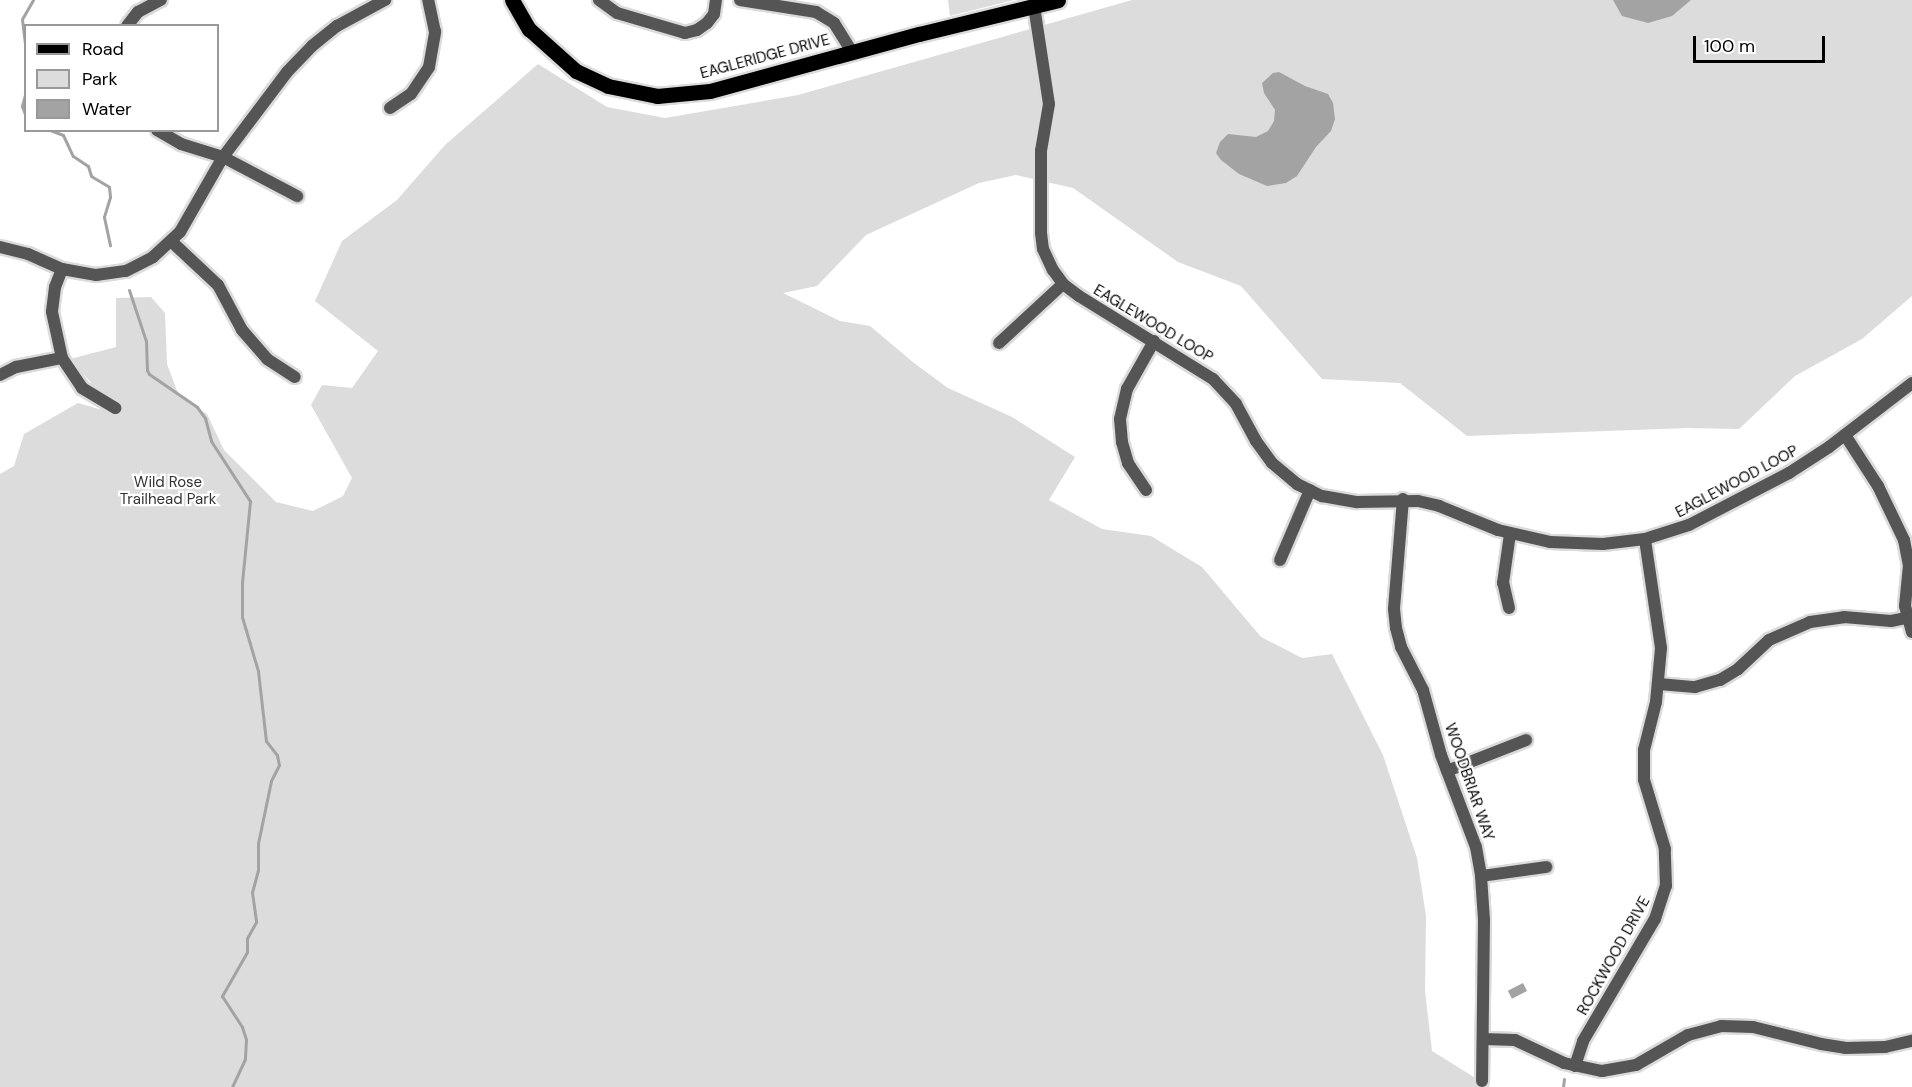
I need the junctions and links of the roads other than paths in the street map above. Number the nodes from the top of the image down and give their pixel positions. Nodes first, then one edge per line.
1 (161, 0) edge
2 (385, 0) edge
3 (428, 0) edge
4 (512, 0) edge
5 (599, 0) edge
6 (716, 0) edge
7 (740, 0) edge
8 (1058, 0) edge
9 (140, 5) edge
10 (1034, 6) junction
11 (128, 24) edge
12 (852, 52) junction
13 (390, 108) dead end
14 (160, 132) edge
15 (223, 157) junction
16 (297, 196) dead end
17 (172, 242) junction
18 (0, 247) edge
19 (62, 269) junction
20 (1063, 284) junction
21 (1154, 341) junction
22 (999, 343) dead end
23 (62, 358) junction
24 (0, 375) edge
25 (295, 377) dead end
26 (1912, 382) edge
27 (115, 408) dead end
28 (1845, 435) junction
29 (1146, 490) dead end
30 (1310, 490) junction
31 (1403, 499) junction
32 (1510, 534) junction
33 (1908, 538) edge
34 (1645, 539) junction
35 (1280, 560) dead end
36 (1509, 608) dead end
37 (1907, 618) junction
38 (1912, 632) edge
39 (1659, 684) junction
40 (1527, 740) dead end
41 (1447, 771) junction
42 (1546, 867) dead end
43 (1481, 876) junction
44 (1483, 1039) junction
45 (1912, 1041) edge
46 (1575, 1066) junction
47 (1482, 1081) dead end

1 - 9 street
2 - 15 street
3 - 13 street
4 - 12 main road, EAGLERIDGE DRIVE
5 - 6 street
7 - 12 street
8 - 10 main road, EAGLERIDGE DRIVE
9 - 11 street
10 - 12 main road, EAGLERIDGE DRIVE
10 - 20 street, EAGLEWOOD LOOP
14 - 15 street
15 - 16 street
15 - 17 street
17 - 19 street
17 - 25 street
18 - 19 street
19 - 23 street
20 - 21 street, EAGLEWOOD LOOP
20 - 22 street
21 - 29 street
21 - 30 street, EAGLEWOOD LOOP
23 - 24 street
23 - 27 street
26 - 28 street, EAGLEWOOD LOOP
28 - 33 street
28 - 34 street, EAGLEWOOD LOOP
30 - 31 street, EAGLEWOOD LOOP
30 - 35 street
31 - 32 street, EAGLEWOOD LOOP
31 - 41 street, WOODBRIAR WAY
32 - 34 street, EAGLEWOOD LOOP
32 - 36 street
33 - 37 street
34 - 39 street, ROCKWOOD DRIVE
37 - 38 street
37 - 39 street
39 - 46 street, ROCKWOOD DRIVE
40 - 41 street
41 - 43 street, WOODBRIAR WAY
42 - 43 street
43 - 44 street, WOODBRIAR WAY
44 - 46 street
44 - 47 street, WOODBRIAR WAY
45 - 46 street

